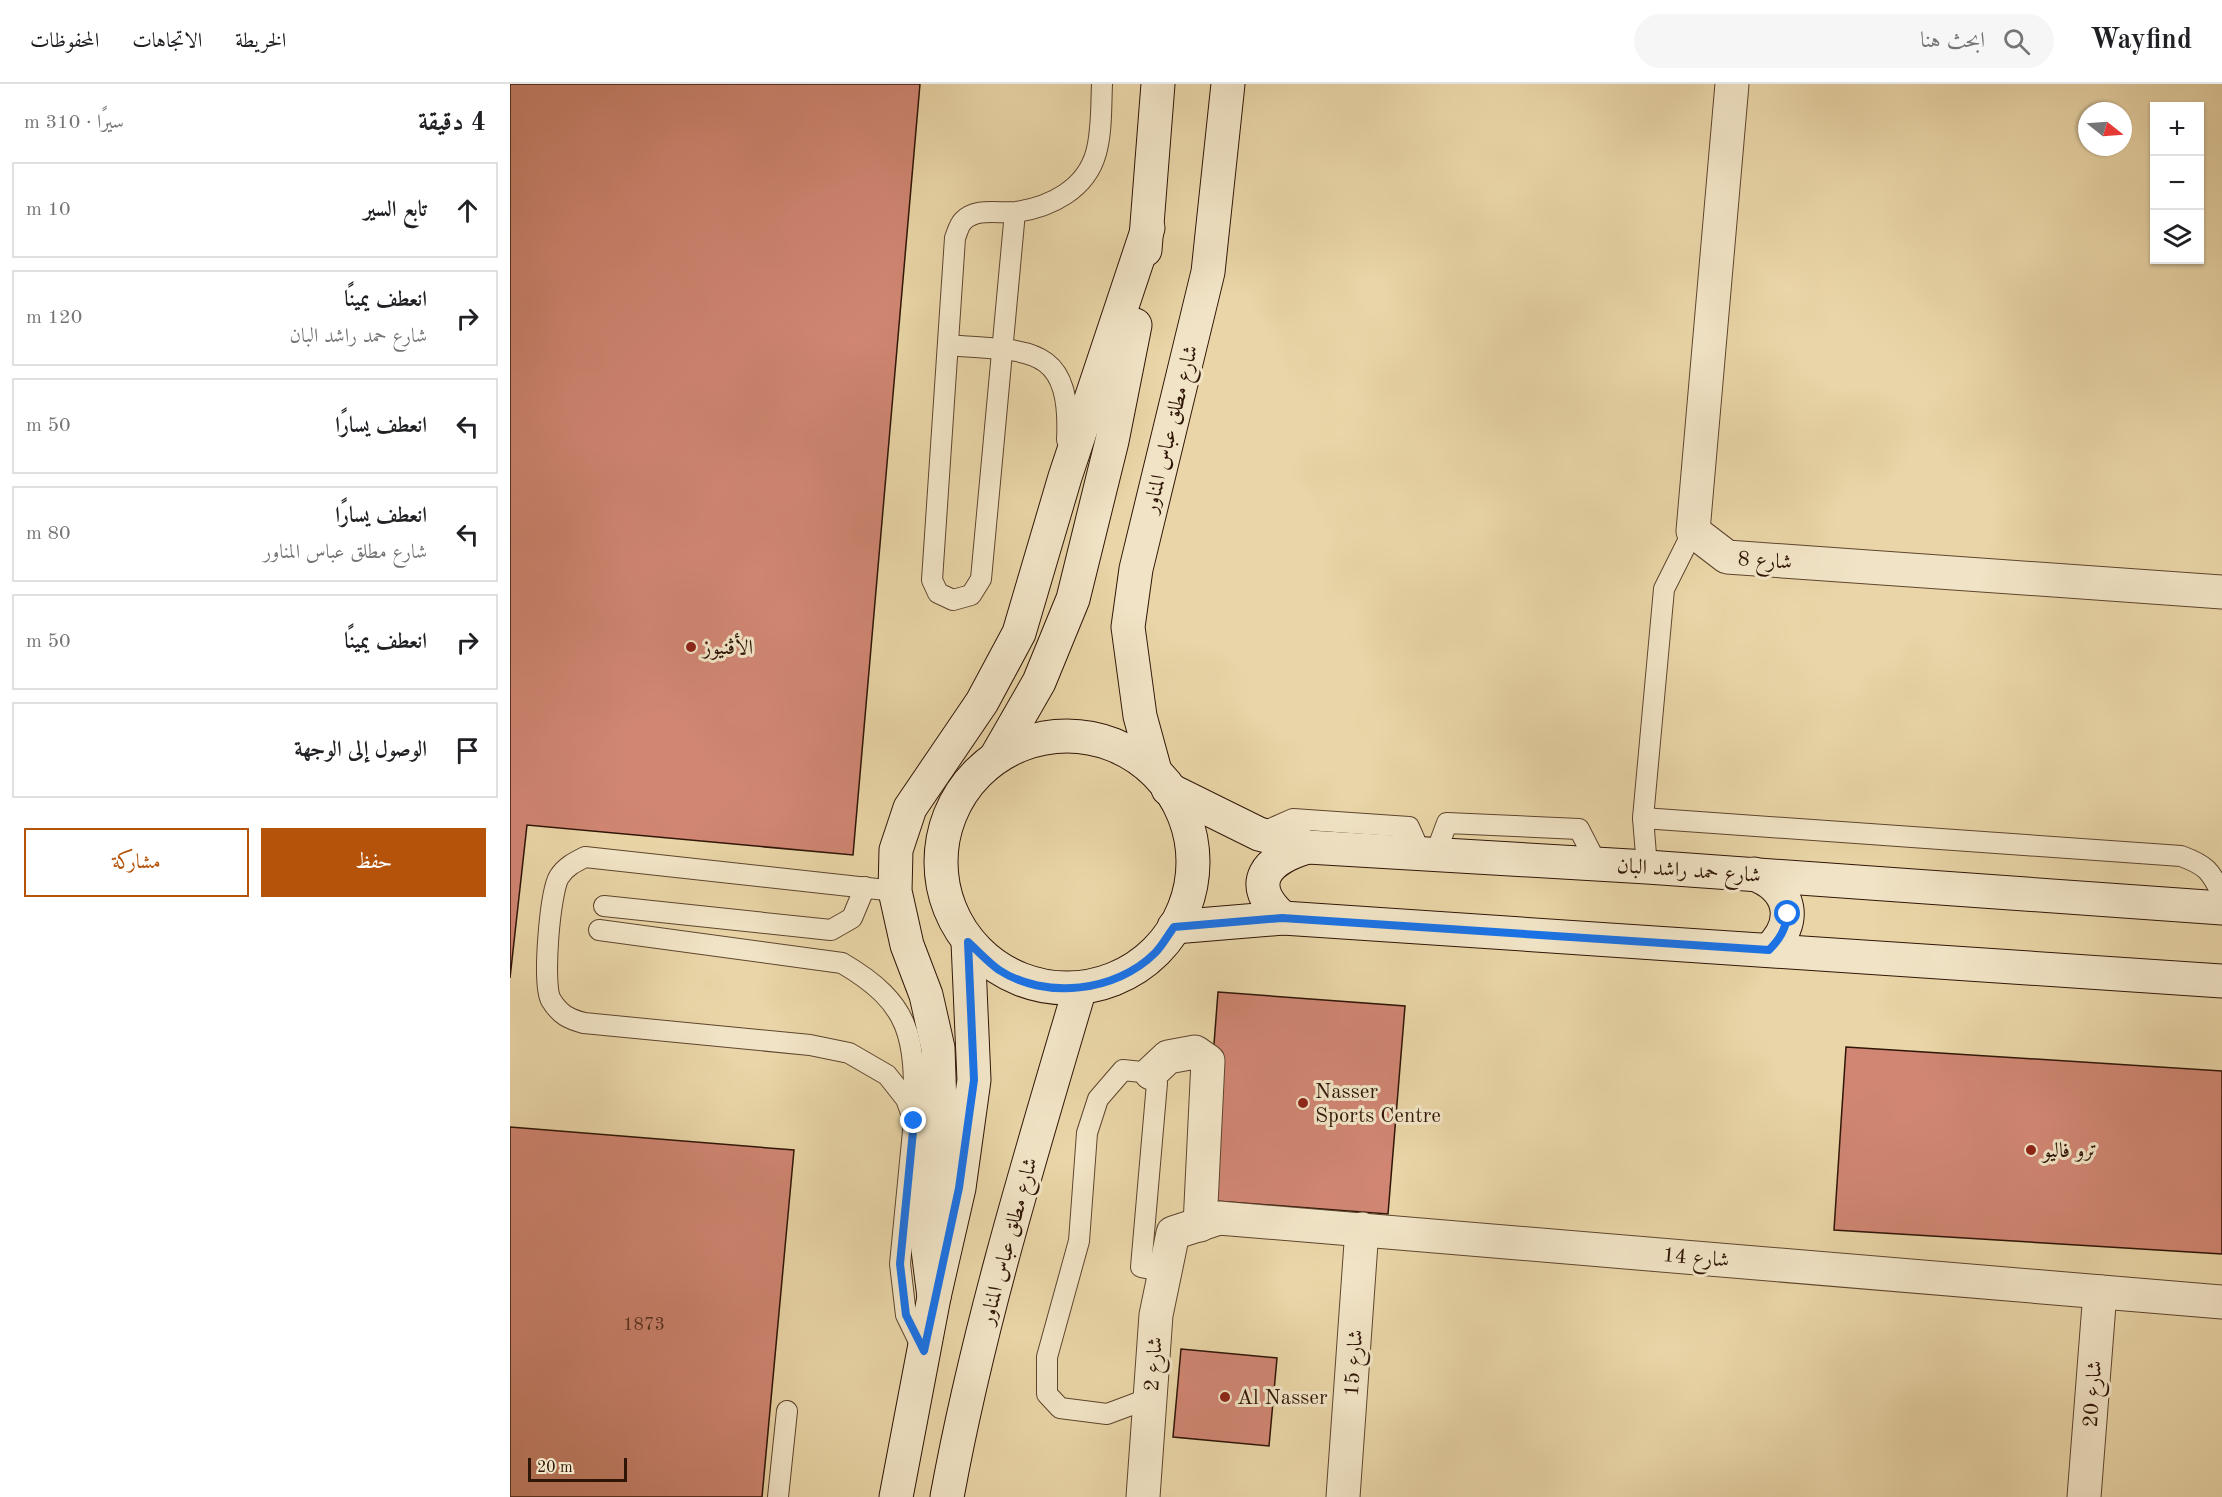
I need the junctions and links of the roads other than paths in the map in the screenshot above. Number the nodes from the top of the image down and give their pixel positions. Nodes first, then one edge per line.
1 (1102, 84) edge
2 (1158, 84) edge
3 (1228, 84) edge
4 (1732, 84) edge
5 (1016, 212) junction
6 (1148, 228) junction
7 (948, 345) junction
8 (1004, 350) junction
9 (1065, 477) junction
10 (1693, 531) junction
11 (2222, 592) edge
12 (996, 758) junction
13 (1162, 780) junction
14 (1643, 818) junction
15 (1259, 834) junction
16 (1308, 847) junction
17 (1428, 854) junction
18 (1647, 867) junction
19 (1754, 874) junction
20 (880, 889) junction
21 (2222, 895) edge
22 (604, 906) dead end
23 (2222, 908) edge
24 (1282, 918) junction
25 (1174, 927) junction
26 (599, 930) dead end
27 (968, 942) junction
28 (1769, 950) junction
29 (2222, 981) edge
30 (1080, 988) junction
31 (1151, 1073) junction
32 (914, 1121) junction
33 (1186, 1229) junction
34 (1362, 1229) junction
35 (1165, 1272) junction
36 (2100, 1292) junction
37 (934, 1297) junction
38 (2222, 1302) edge
39 (924, 1351) junction
40 (1150, 1398) junction
41 (787, 1411) dead end
42 (778, 1497) edge
43 (896, 1497) edge
44 (947, 1497) edge
45 (1143, 1497) edge
46 (1343, 1497) edge
47 (2084, 1497) edge

1 - 5 lane
2 - 6 street
3 - 13 street, شارع مطلق عباس المناور
4 - 10 street
5 - 7 lane
5 - 8 lane
6 - 9 street
6 - 12 street
7 - 8 lane
7 - 8 lane
8 - 9 lane
9 - 20 street
10 - 11 street, شارع 8
10 - 14 lane
12 - 13 street, شارع حمد راشد البان
12 - 27 street
13 - 15 street, شارع حمد راشد البان
13 - 25 street
14 - 18 lane
14 - 21 lane
15 - 16 street, شارع حمد راشد البان
15 - 17 lane
16 - 17 street, شارع حمد راشد البان
16 - 24 street
17 - 18 street, شارع حمد راشد البان
18 - 19 street, شارع حمد راشد البان
19 - 23 street, شارع حمد راشد البان
19 - 28 street
20 - 22 lane
20 - 32 lane
20 - 37 street
24 - 25 street
24 - 28 street
25 - 30 street
26 - 32 lane
27 - 30 street
27 - 37 street
28 - 29 street
30 - 44 street, شارع مطلق عباس المناور
31 - 33 street, شارع 2
31 - 35 lane
31 - 40 lane
32 - 39 lane
33 - 34 street, شارع 14
33 - 35 street, شارع 2
34 - 36 street, شارع 14
34 - 46 street, شارع 15
35 - 40 street, شارع 2
36 - 38 street, شارع 14
36 - 47 street, شارع 20
37 - 39 street
39 - 43 street
40 - 45 street, شارع 2
41 - 42 lane

